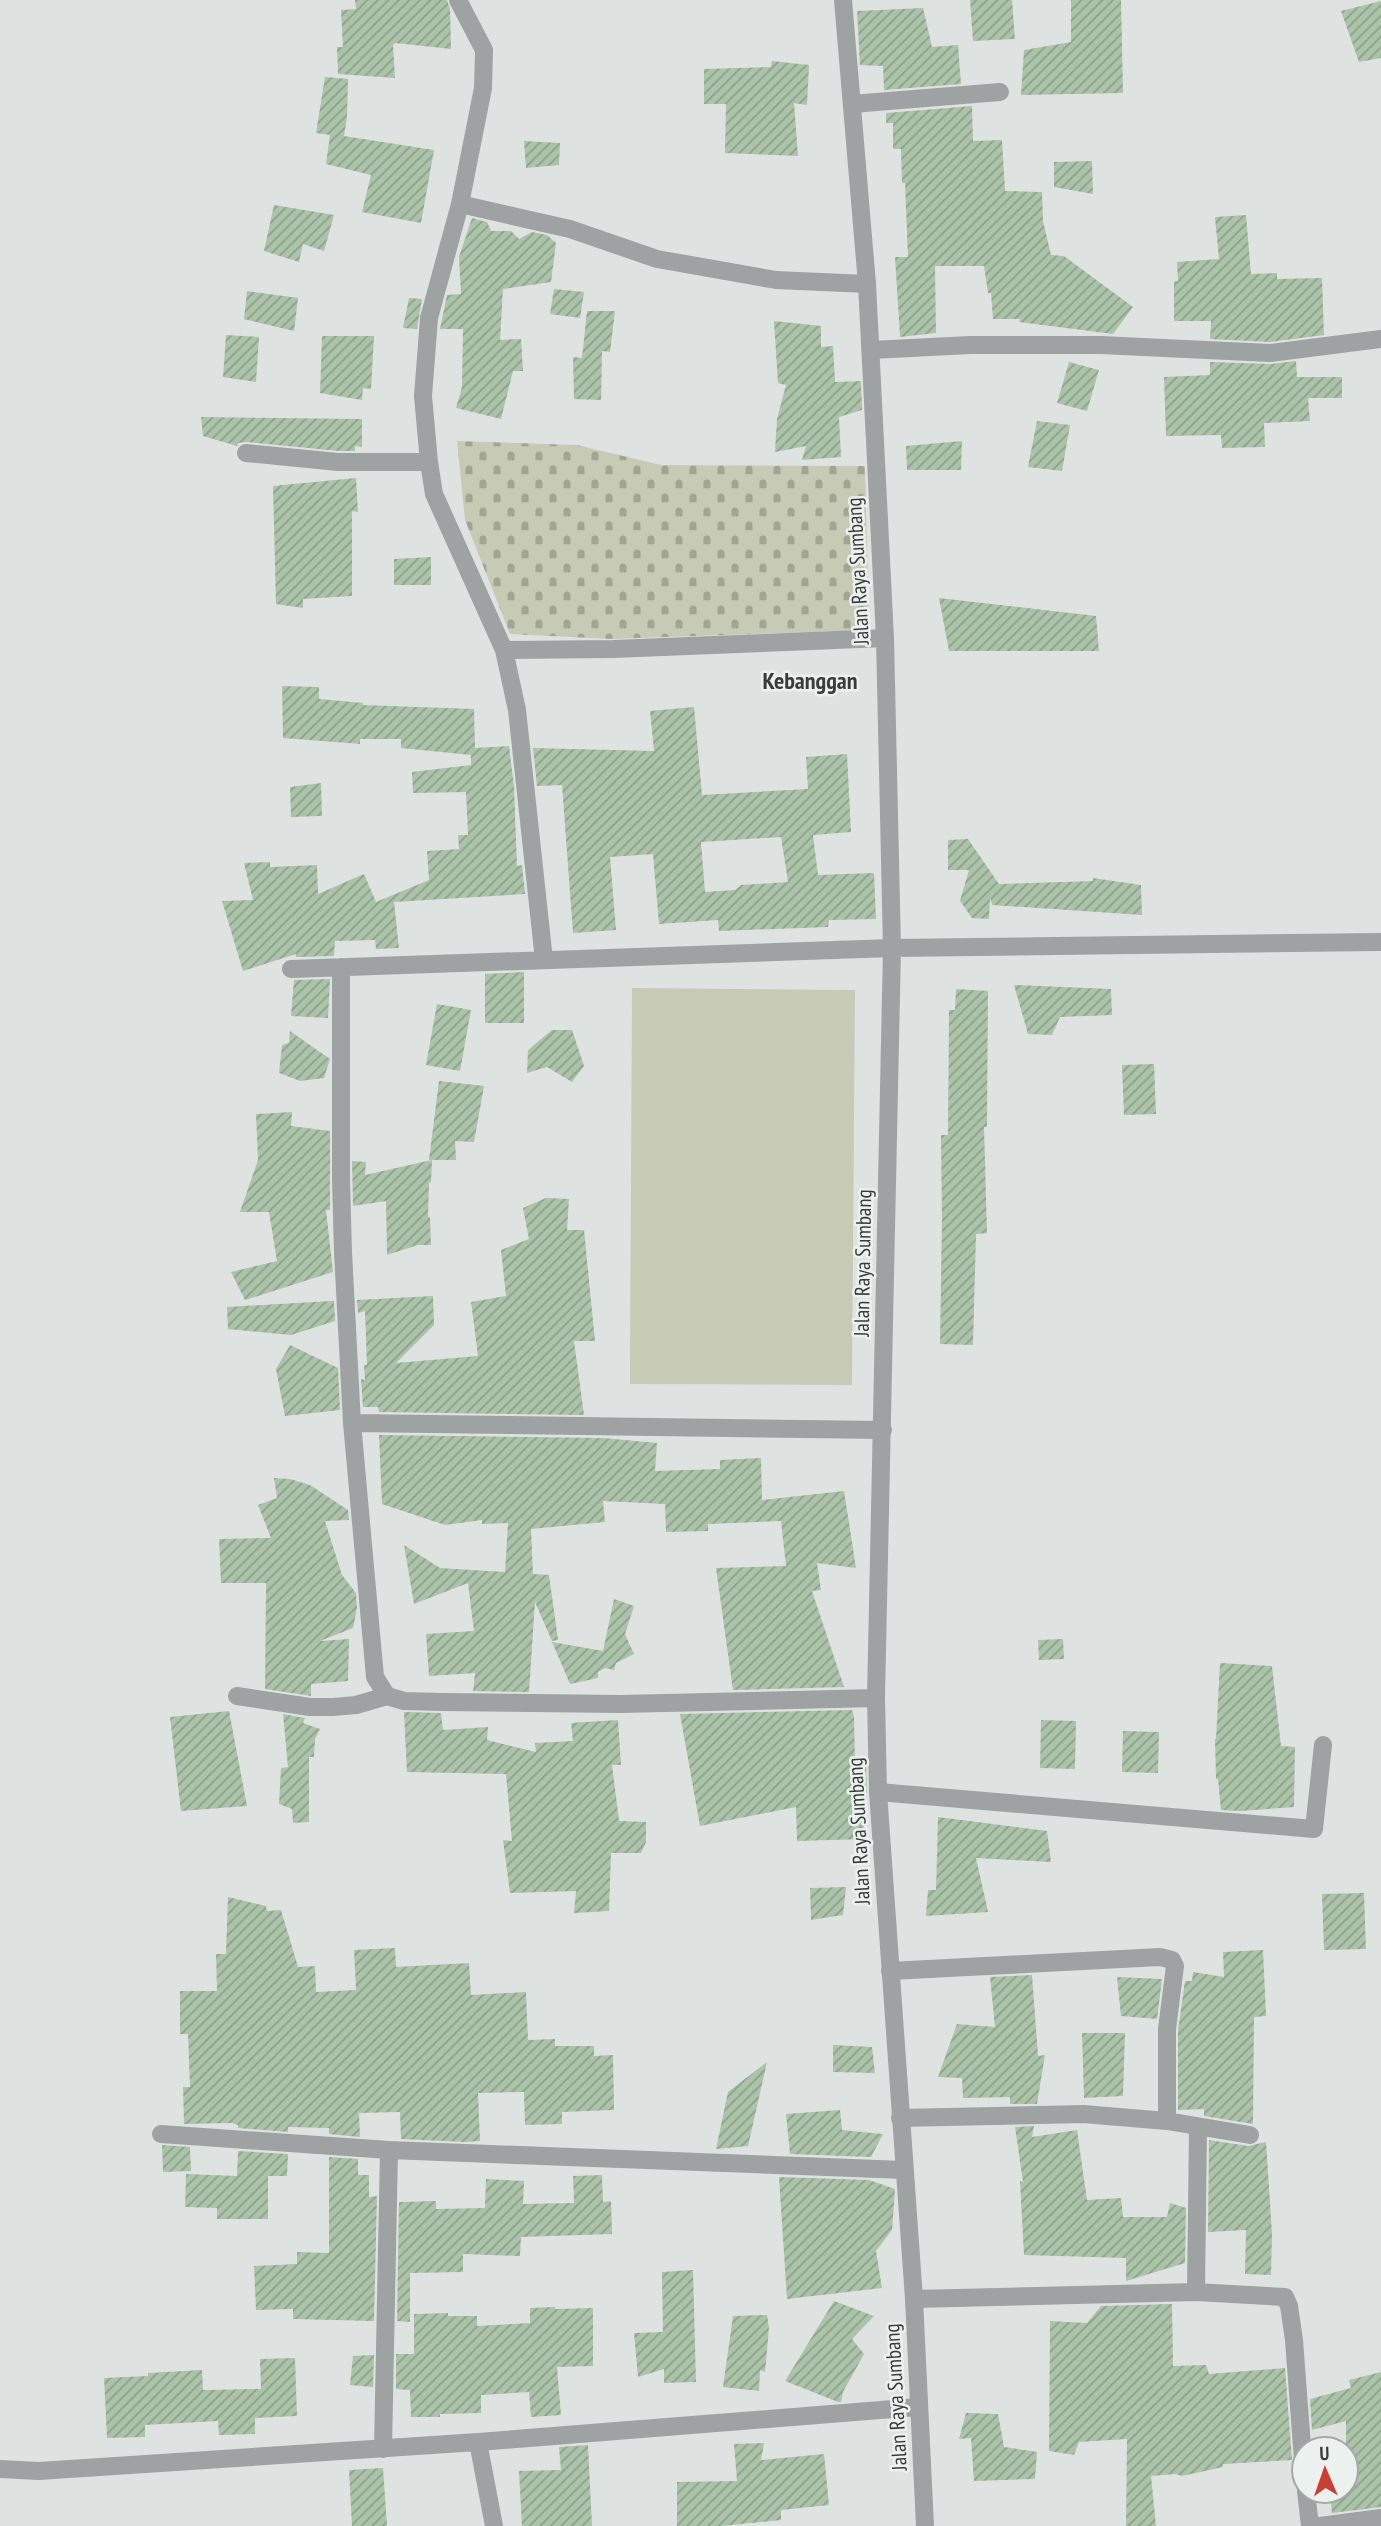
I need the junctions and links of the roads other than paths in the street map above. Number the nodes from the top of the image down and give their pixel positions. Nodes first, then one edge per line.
1 (458, 0) edge
2 (843, 0) edge
3 (1000, 92) dead end
4 (852, 104) junction
5 (460, 204) junction
6 (867, 284) junction
7 (1381, 339) edge
8 (871, 350) junction
9 (246, 453) dead end
10 (429, 462) junction
11 (885, 638) junction
12 (504, 650) junction
13 (1381, 942) edge
14 (892, 948) junction
15 (544, 960) junction
16 (341, 967) junction
17 (291, 969) dead end
18 (352, 1423) junction
19 (883, 1430) junction
20 (237, 1696) dead end
21 (387, 1696) junction
22 (877, 1698) junction
23 (1323, 1745) dead end
24 (878, 1792) junction
25 (890, 1971) junction
26 (900, 2118) junction
27 (1167, 2121) junction
28 (1198, 2127) junction
29 (161, 2134) dead end
30 (1250, 2135) dead end
31 (389, 2150) junction
32 (904, 2169) junction
33 (1196, 2292) junction
34 (914, 2299) junction
35 (918, 2407) junction
36 (1301, 2435) edge
37 (478, 2442) junction
38 (383, 2449) junction
39 (0, 2469) edge
40 (1308, 2505) edge
41 (1381, 2518) edge
42 (494, 2526) edge
43 (925, 2526) edge
44 (1310, 2526) edge
45 (1320, 2526) edge

1 - 5 street
2 - 4 street, Jalan Raya Sumbang
3 - 4 street
4 - 6 street, Jalan Raya Sumbang
5 - 6 street
5 - 10 street
6 - 8 street, Jalan Raya Sumbang
7 - 8 street
8 - 11 street, Jalan Raya Sumbang
9 - 10 street
10 - 12 street
11 - 12 street
11 - 14 street, Jalan Raya Sumbang
12 - 15 street
13 - 14 street
14 - 15 street
14 - 19 street, Jalan Raya Sumbang
15 - 16 street
16 - 17 street
16 - 18 street
18 - 19 street
18 - 21 street
19 - 22 street, Jalan Raya Sumbang
20 - 21 street
21 - 22 street
22 - 24 street, Jalan Raya Sumbang
23 - 24 street
24 - 25 street, Jalan Raya Sumbang
25 - 26 street, Jalan Raya Sumbang
25 - 27 street
26 - 27 street
26 - 32 street, Jalan Raya Sumbang
27 - 28 street
28 - 30 street
28 - 33 street
29 - 31 street
31 - 32 street
31 - 38 street
32 - 34 street, Jalan Raya Sumbang
33 - 34 street
33 - 36 street
34 - 35 street, Jalan Raya Sumbang
35 - 37 street
35 - 43 street, Jalan Raya Sumbang
37 - 38 street
37 - 42 street
38 - 39 street
40 - 44 street
41 - 45 street

